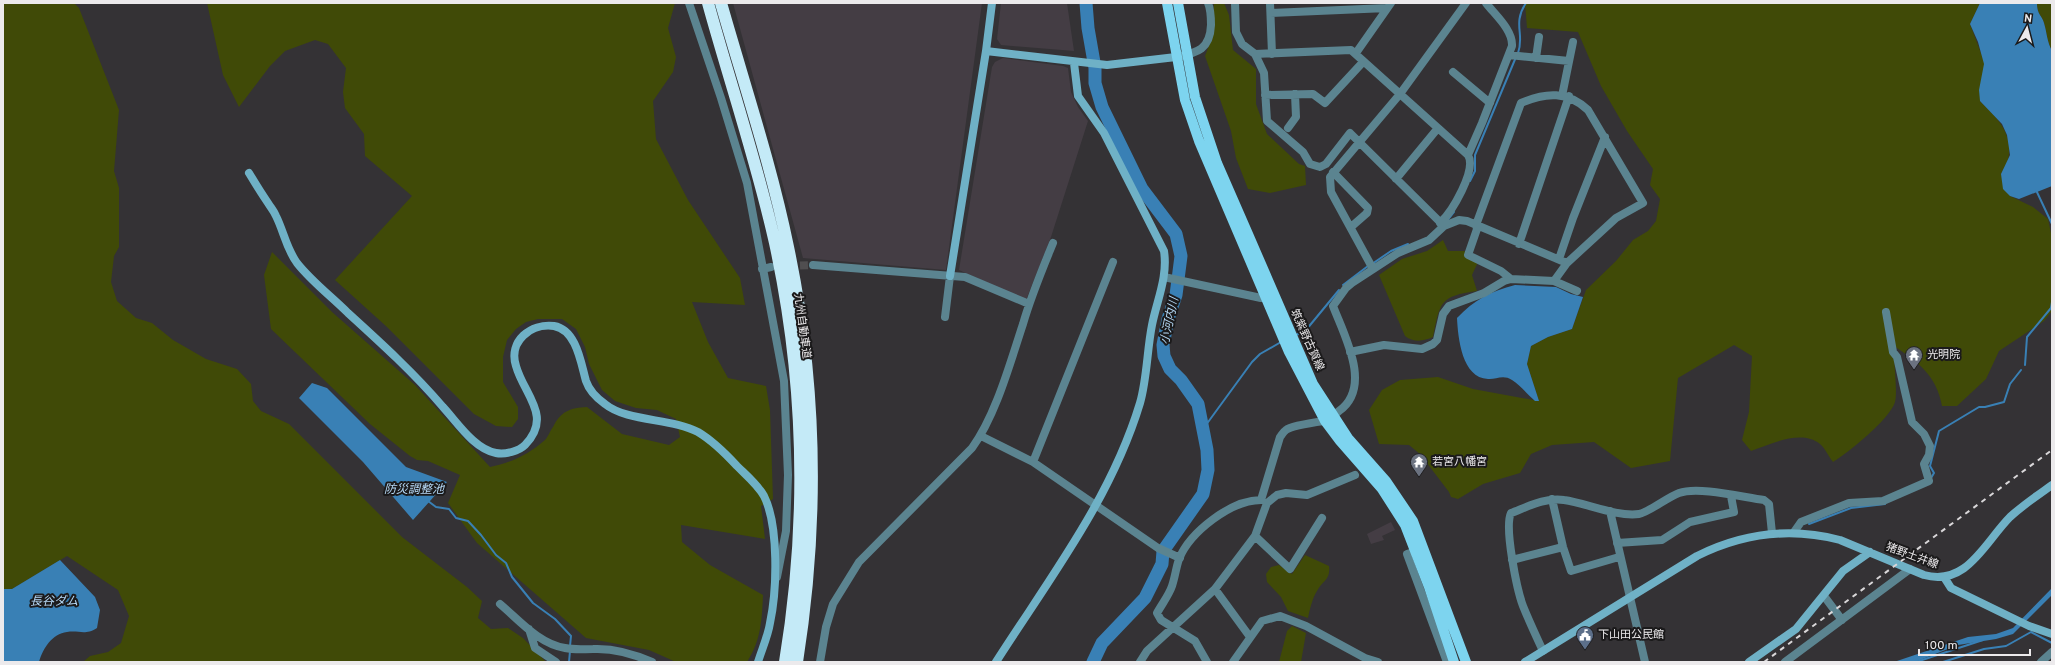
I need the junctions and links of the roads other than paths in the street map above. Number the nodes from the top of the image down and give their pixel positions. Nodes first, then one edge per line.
1 (689, 3) edge
2 (708, 3) edge
3 (721, 3) edge
4 (992, 3) edge
5 (1167, 3) edge
6 (1178, 3) edge
7 (1208, 3) edge
8 (1235, 3) edge
9 (1270, 3) edge
10 (1466, 3) edge
11 (1486, 3) edge
12 (1389, 6) edge
13 (1271, 13) junction
14 (1539, 37) dead end
15 (1573, 42) dead end
16 (986, 51) junction
17 (1356, 53) junction
18 (1255, 54) junction
19 (1272, 54) junction
20 (1509, 55) junction
21 (1181, 56) junction
22 (1536, 58) junction
23 (1569, 61) junction
24 (1363, 62) junction
25 (1077, 63) junction
26 (1453, 72) dead end
27 (1295, 94) junction
28 (1400, 94) junction
29 (1265, 95) junction
30 (1565, 96) junction
31 (1490, 103) junction
32 (1288, 128) dead end
33 (1438, 128) junction
34 (1605, 137) junction
35 (1360, 141) junction
36 (1468, 155) junction
37 (1334, 172) junction
38 (249, 173) dead end
39 (1396, 179) junction
40 (1442, 225) junction
41 (1476, 225) junction
42 (1351, 227) junction
43 (1053, 243) dead end
44 (1519, 244) junction
45 (1559, 259) junction
46 (1113, 262) dead end
47 (1568, 263) junction
48 (812, 265) tunnel mouth
49 (771, 267) dead end
50 (762, 269) junction
51 (1373, 269) junction
52 (950, 276) junction
53 (1167, 277) junction
54 (1511, 279) junction
55 (1554, 281) junction
56 (1577, 291) dead end
57 (1266, 296) junction
58 (1029, 304) junction
59 (1886, 312) dead end
60 (944, 317) dead end
61 (1350, 352) junction
62 (1329, 418) junction
63 (981, 436) junction
64 (1033, 462) junction
65 (1355, 475) dead end
66 (2052, 485) edge
67 (1731, 496) junction
68 (1552, 499) junction
69 (1264, 501) junction
70 (1096, 507) junction
71 (1610, 511) junction
72 (1322, 518) dead end
73 (1794, 532) junction
74 (1772, 534) junction
75 (1255, 536) junction
76 (1617, 543) junction
77 (1563, 547) junction
78 (1416, 551) junction
79 (1870, 552) junction
80 (1178, 557) junction
81 (1619, 557) junction
82 (1512, 560) junction
83 (1910, 569) junction
84 (1944, 578) junction
85 (775, 586) junction
86 (1215, 590) junction
87 (1824, 596) junction
88 (1629, 598) junction
89 (500, 604) dead end
90 (1842, 620) junction
91 (1173, 627) junction
92 (529, 629) junction
93 (2052, 634) edge
94 (1250, 637) junction
95 (1543, 652) junction
96 (2052, 652) edge
97 (1365, 660) edge
98 (556, 662) edge
99 (652, 662) edge
100 (758, 662) edge
101 (784, 662) edge
102 (797, 662) edge
103 (820, 662) edge
104 (996, 662) edge
105 (1140, 662) edge
106 (1207, 662) edge
107 (1233, 662) edge
108 (1378, 662) edge
109 (1447, 662) edge
110 (1454, 662) edge
111 (1466, 662) edge
112 (1525, 662) edge
113 (1644, 662) edge
114 (1749, 662) edge
115 (1785, 662) edge
116 (2041, 662) edge

1 - 50 street
2 - 101 highway, 九州自動車道
3 - 102 highway, 九州自動車道
4 - 16 street
5 - 21 main road, 筑紫野古賀線
6 - 21 main road, 筑紫野古賀線
7 - 21 street
8 - 18 street
9 - 13 street
10 - 28 street
11 - 20 street
12 - 13 street
12 - 17 street
13 - 19 street
14 - 22 street
15 - 23 street
16 - 25 street
16 - 52 street
17 - 19 street
17 - 24 street
18 - 19 street
18 - 29 street
20 - 22 street
20 - 31 street
21 - 25 street
21 - 57 main road, 筑紫野古賀線
21 - 62 main road, 筑紫野古賀線
22 - 23 street
23 - 30 street
24 - 27 street
24 - 28 street
25 - 53 street
26 - 31 street
27 - 29 street
27 - 32 street
28 - 33 street
28 - 35 street
29 - 35 street
30 - 34 street
30 - 41 street
30 - 44 street
31 - 36 street
33 - 36 street
33 - 39 street
34 - 45 street
34 - 47 street
35 - 37 street
35 - 39 street
36 - 40 street
37 - 42 street
37 - 42 street
38 - 85 street
39 - 40 street
40 - 41 street
40 - 51 street
41 - 44 street
41 - 54 street
42 - 51 street
43 - 58 street
44 - 45 street
45 - 47 street
46 - 64 street
47 - 55 street
48 - 52 street
49 - 50 street
50 - 85 street
51 - 61 street
52 - 58 street
52 - 60 street
53 - 57 street
53 - 70 street
54 - 55 street
54 - 61 street
55 - 56 street
57 - 62 main road, 筑紫野古賀線
58 - 63 street
59 - 73 street
61 - 62 street
62 - 69 street
62 - 78 main road, 筑紫野古賀線
62 - 111 main road, 筑紫野古賀線
63 - 64 street
63 - 103 street
64 - 70 street
65 - 69 street
66 - 84 street, 猪野土井線
67 - 71 street
67 - 74 street
67 - 76 street
68 - 71 street
68 - 77 street
68 - 82 street
69 - 75 street
69 - 80 street
70 - 80 street
70 - 104 street
71 - 76 street
72 - 75 street
73 - 74 street
73 - 79 street
74 - 88 street
75 - 86 street
76 - 81 street
77 - 81 street
77 - 82 street
78 - 109 street
78 - 110 main road, 筑紫野古賀線
79 - 83 street, 猪野土井線
79 - 87 street, 猪野土井線
80 - 91 street
81 - 88 street
82 - 95 street
83 - 84 street, 猪野土井線
83 - 90 street
84 - 93 street
85 - 100 street
86 - 91 street
86 - 94 street
87 - 90 street
87 - 114 street, 猪野土井線
88 - 95 street
88 - 113 street
89 - 92 street
90 - 115 street
91 - 105 street
91 - 106 street
92 - 98 street
92 - 99 street
94 - 97 street
94 - 107 street
95 - 112 street
96 - 116 street
97 - 108 street

